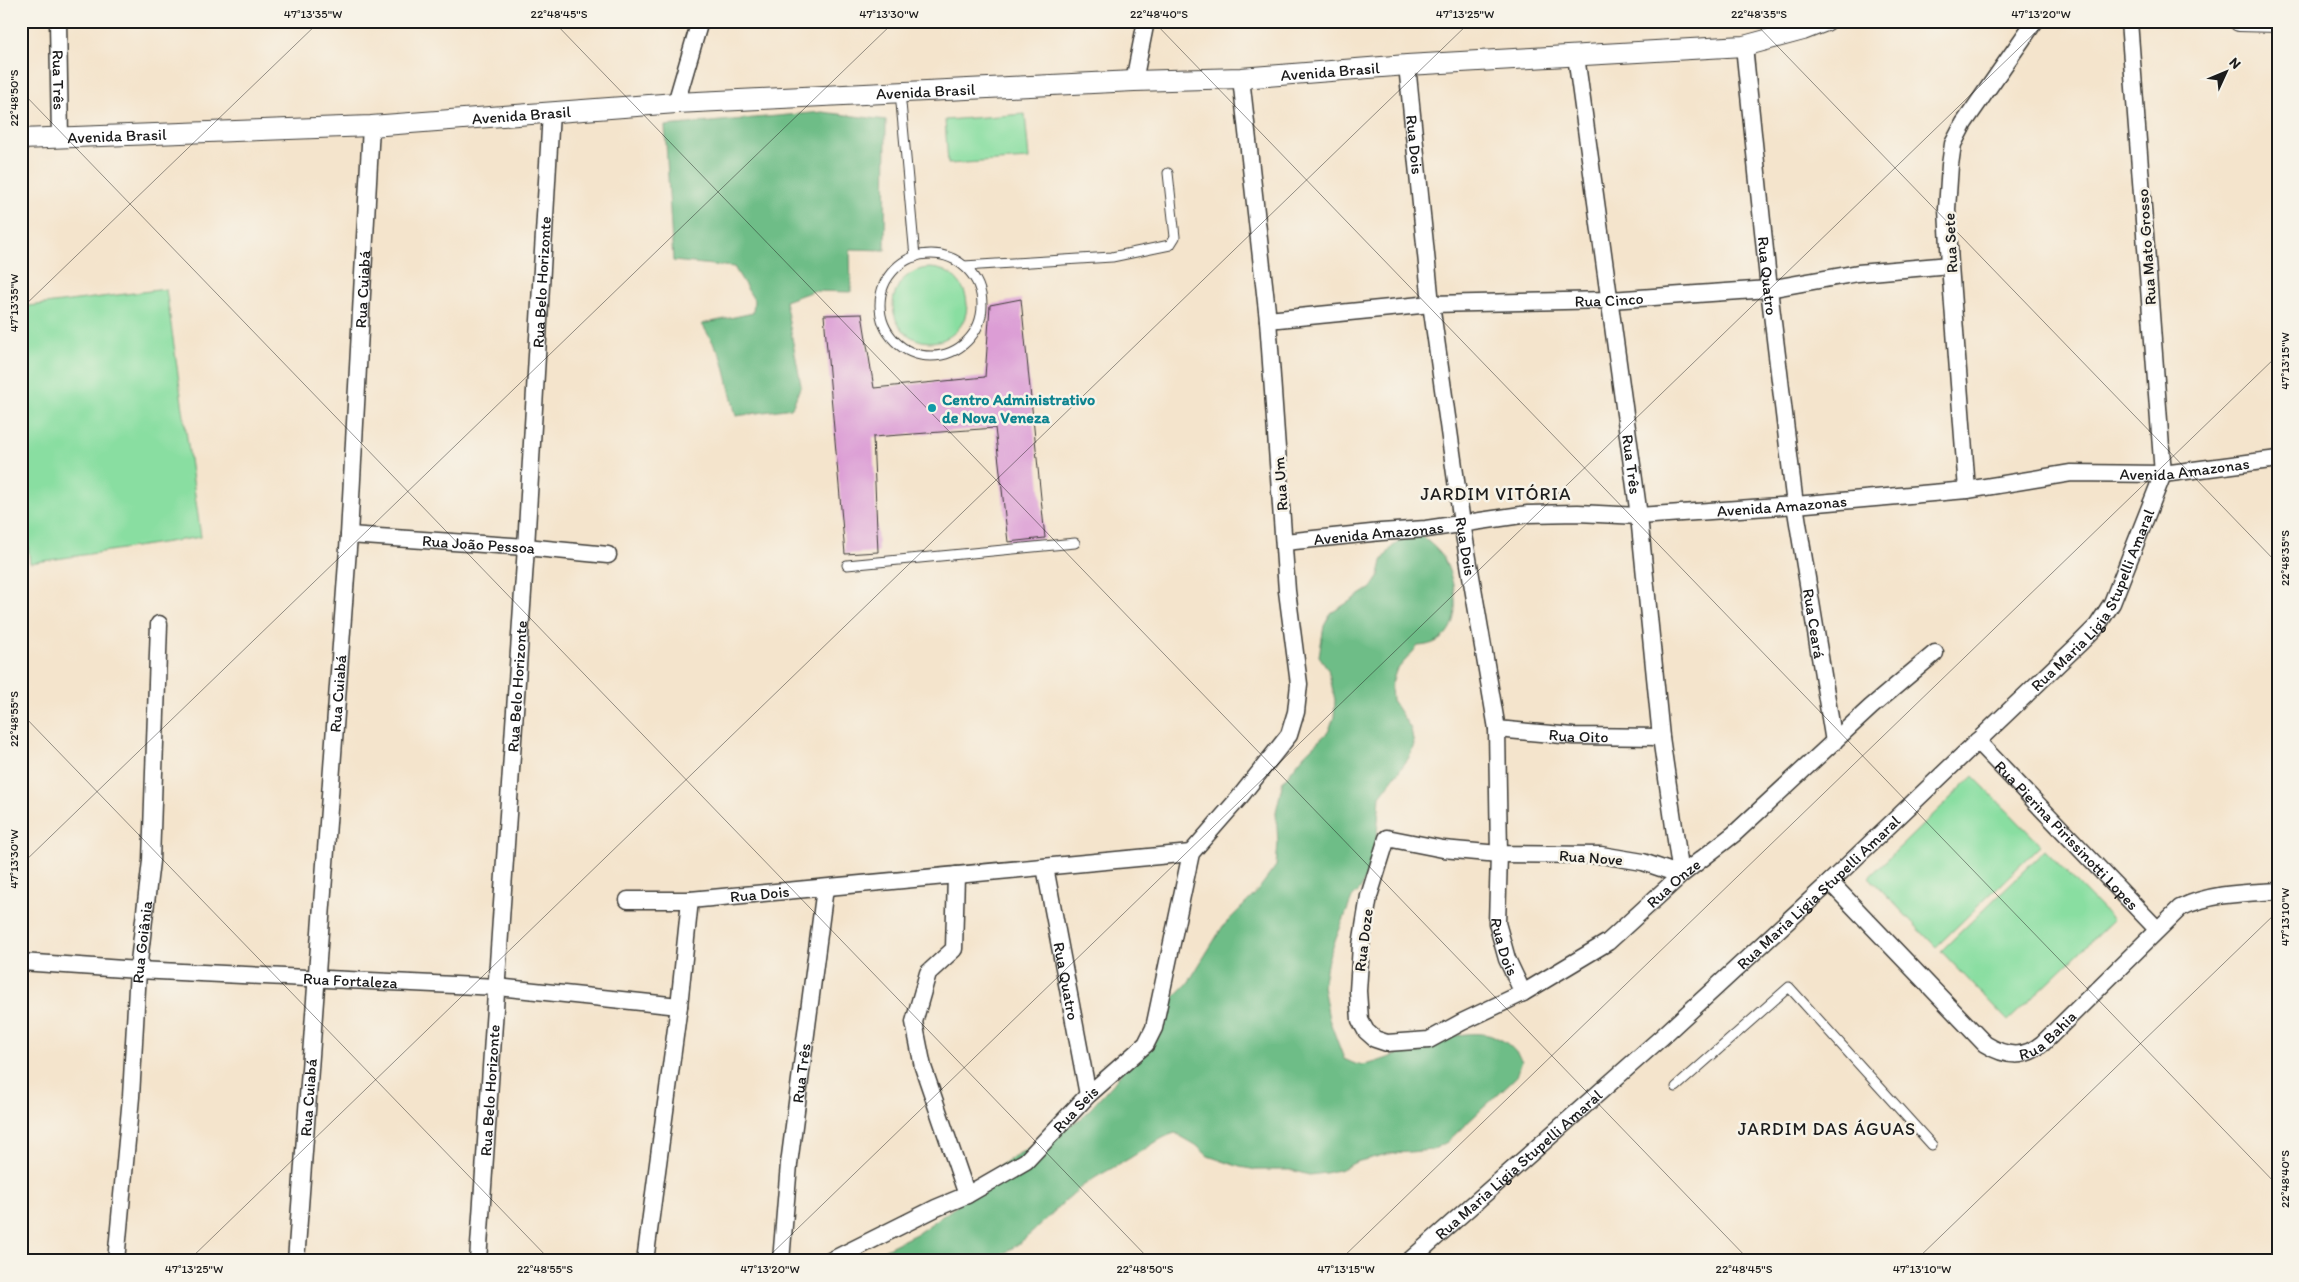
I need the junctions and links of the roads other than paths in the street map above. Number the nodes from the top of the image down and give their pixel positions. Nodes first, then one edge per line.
1 (58, 21) edge
2 (700, 21) edge
3 (1146, 21) edge
4 (1826, 21) edge
5 (2034, 21) edge
6 (2129, 21) edge
7 (2239, 21) edge
8 (2278, 22) edge
9 (1806, 26) edge
10 (1744, 46) junction
11 (1576, 56) junction
12 (1407, 65) junction
13 (1241, 78) junction
14 (1134, 81) junction
15 (900, 92) junction
16 (676, 103) junction
17 (551, 112) junction
18 (370, 126) junction
19 (60, 138) junction
20 (21, 139) edge
21 (1168, 174) dead end
22 (915, 256) junction
23 (964, 266) junction
24 (1950, 266) junction
25 (1769, 289) junction
26 (1610, 300) junction
27 (1431, 304) junction
28 (1268, 320) junction
29 (2278, 459) edge
30 (2162, 474) junction
31 (1967, 490) junction
32 (1795, 505) junction
33 (1639, 516) junction
34 (1462, 523) junction
35 (349, 535) junction
36 (1285, 542) junction
37 (1075, 543) dead end
38 (526, 547) junction
39 (608, 555) dead end
40 (846, 565) dead end
41 (159, 624) dead end
42 (1935, 654) dead end
43 (1497, 729) junction
44 (1661, 737) junction
45 (1977, 741) junction
46 (1834, 742) junction
47 (1387, 838) joint
48 (1191, 853) junction
49 (1499, 854) junction
50 (1045, 867) junction
51 (956, 875) junction
52 (1681, 875) junction
53 (1830, 882) junction
54 (825, 888) junction
55 (2278, 891) edge
56 (628, 900) dead end
57 (690, 900) junction
58 (2157, 929) junction
59 (21, 962) edge
60 (138, 970) junction
61 (316, 977) junction
62 (497, 987) junction
63 (1523, 993) junction
64 (679, 1006) junction
65 (1375, 1039) joint
66 (1676, 1086) dead end
67 (1088, 1095) junction
68 (1932, 1145) dead end
69 (967, 1195) junction
70 (116, 1261) edge
71 (296, 1261) edge
72 (478, 1261) edge
73 (645, 1261) edge
74 (781, 1261) edge
75 (830, 1261) edge
76 (1409, 1261) edge

1 - 19 street, Rua Três
2 - 16 street
3 - 14 street
4 - 9 street, Avenida Brasil
5 - 24 street, Rua Sete
6 - 30 street, Rua Mato Grosso
7 - 8 street
9 - 10 street, Avenida Brasil
10 - 11 street, Avenida Brasil
10 - 25 street, Rua Quatro
11 - 12 street, Avenida Brasil
11 - 26 street, Rua Três
12 - 13 street, Avenida Brasil
12 - 27 street, Rua Dois
13 - 14 street, Avenida Brasil
13 - 28 street, Rua Um
14 - 15 street, Avenida Brasil
15 - 16 street, Avenida Brasil
15 - 22 lane
16 - 17 street, Avenida Brasil
17 - 18 street, Avenida Brasil
17 - 38 street, Rua Belo Horizonte
18 - 19 street, Avenida Brasil
18 - 35 street, Rua Cuiabá
19 - 20 street, Avenida Brasil
21 - 23 lane
22 - 23 lane
22 - 23 lane
24 - 25 street, Rua Cinco
24 - 31 street, Rua Sete
25 - 26 street, Rua Cinco
25 - 32 street, Rua Quatro
26 - 27 street, Rua Cinco
26 - 33 street, Rua Três
27 - 28 street, Rua Cinco
27 - 34 street, Rua Dois
28 - 36 street, Rua Um
29 - 30 street, Avenida Amazonas
30 - 31 street, Avenida Amazonas
30 - 45 street, Rua Maria Ligia Stupelli Amaral
31 - 32 street, Avenida Amazonas
32 - 33 street, Avenida Amazonas
32 - 46 street, Rua Ceará
33 - 34 street, Avenida Amazonas
33 - 44 street, Rua Três
34 - 36 street, Avenida Amazonas
34 - 43 street, Rua Dois
35 - 38 street, Rua João Pessoa
35 - 61 street, Rua Cuiabá
36 - 48 street, Rua Um
37 - 40 lane
38 - 39 street, Rua João Pessoa
38 - 62 street, Rua Belo Horizonte
41 - 60 street, Rua Goiânia
42 - 46 street, Rua Onze
43 - 44 street, Rua Oito
43 - 49 street, Rua Dois
44 - 52 street, Rua Três
45 - 53 street, Rua Maria Ligia Stupelli Amaral
45 - 58 street, Rua Pierina Pirissinotti Lopes
46 - 52 street, Rua Onze
47 - 49 street, Rua Nove
47 - 65 street, Rua Doze
48 - 50 street, Rua Dois
48 - 67 street, Rua Seis
49 - 52 street, Rua Nove
49 - 63 street, Rua Dois
50 - 51 street, Rua Dois
50 - 67 street, Rua Quatro
51 - 54 street, Rua Dois
51 - 69 street
52 - 63 street, Rua Onze
53 - 58 street, Rua Bahia
53 - 76 street, Rua Maria Ligia Stupelli Amaral
54 - 57 street, Rua Dois
54 - 74 street, Rua Três
55 - 58 street, Rua Bahia
56 - 57 street
57 - 64 street
59 - 60 street, Rua Fortaleza
60 - 61 street, Rua Fortaleza
60 - 70 street, Rua Goiânia
61 - 62 street, Rua Fortaleza
61 - 71 street, Rua Cuiabá
62 - 64 street, Rua Fortaleza
62 - 72 street, Rua Belo Horizonte
63 - 65 street, Rua Onze
64 - 73 street
66 - 68 lane
67 - 69 street, Rua Seis
69 - 75 street, Rua Seis

